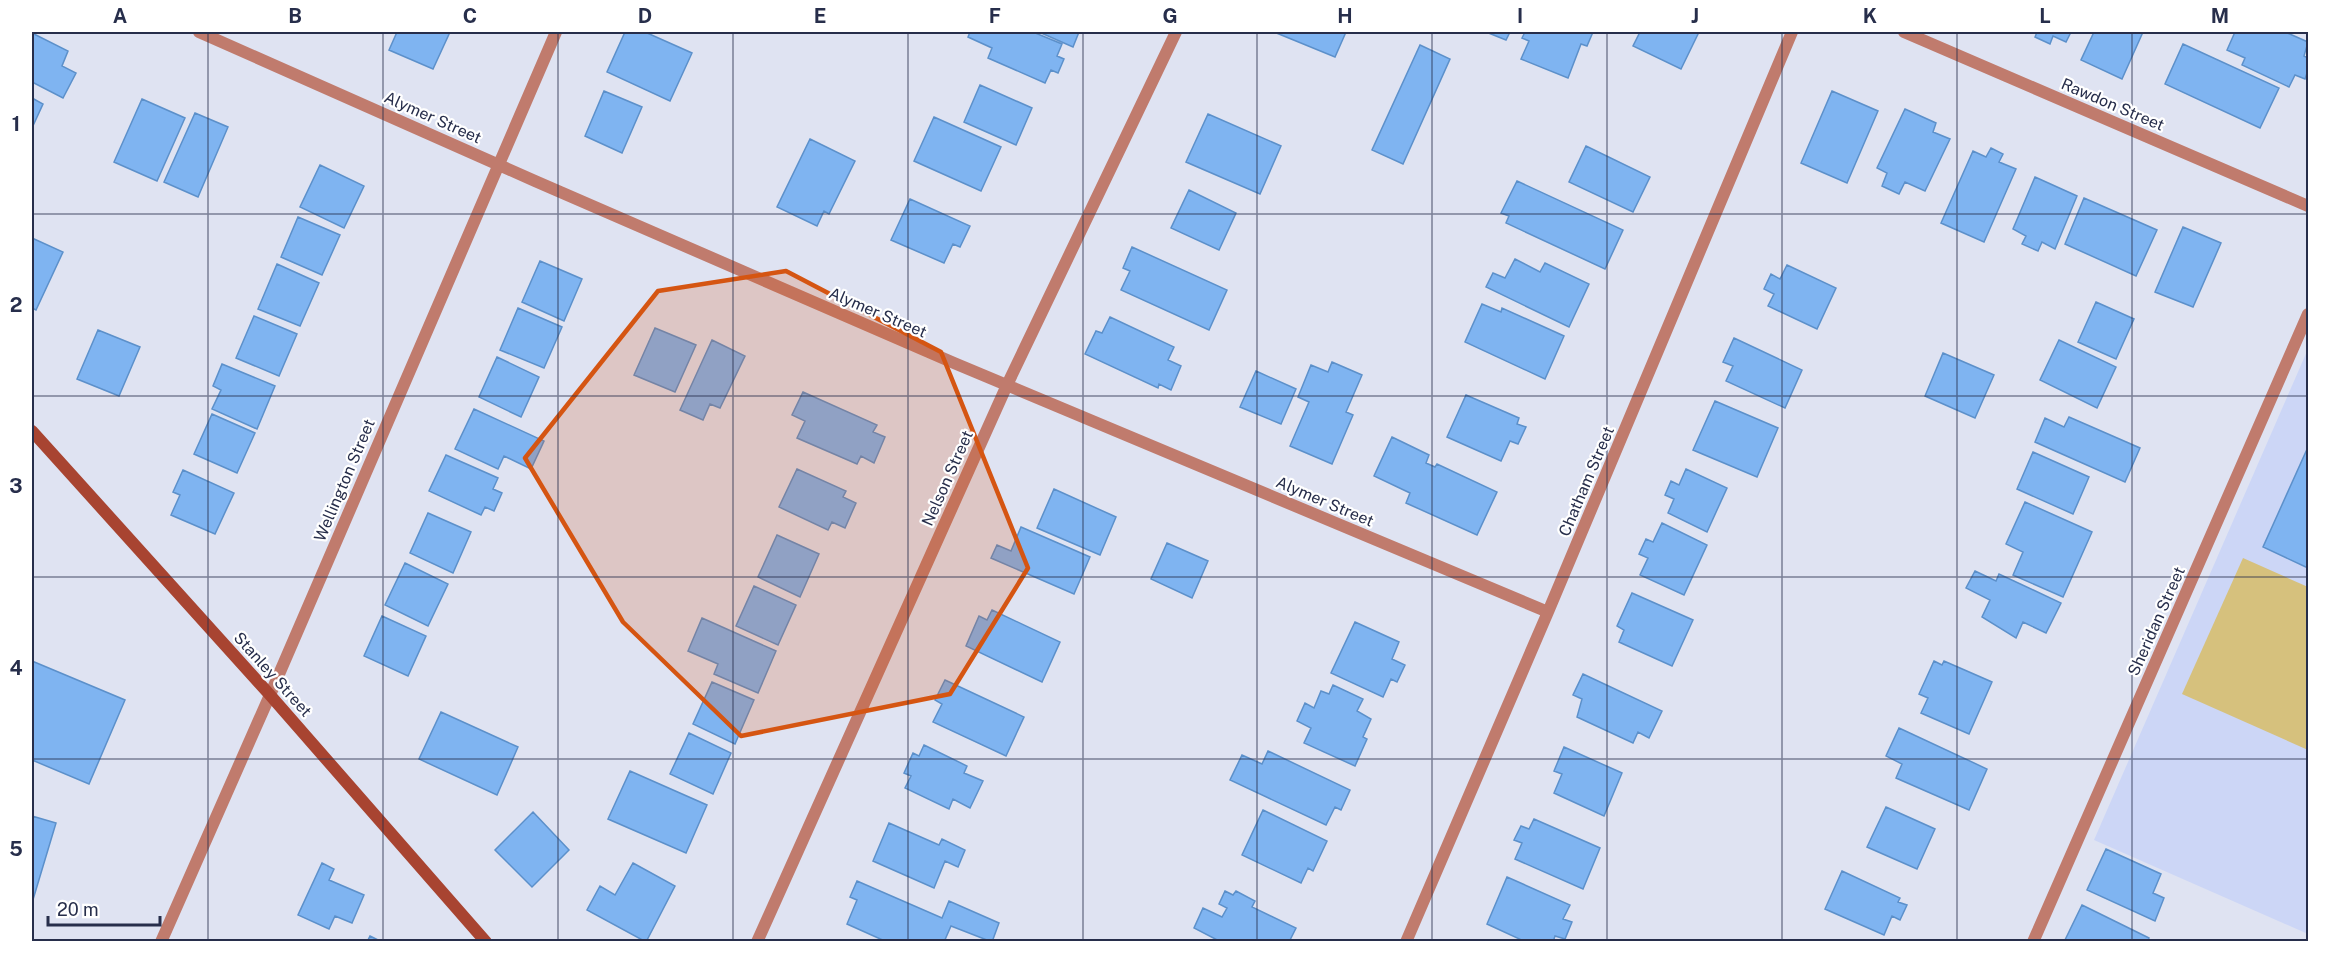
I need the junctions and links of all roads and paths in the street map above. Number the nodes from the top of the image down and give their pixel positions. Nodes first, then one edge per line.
1 (199, 32) edge
2 (556, 32) edge
3 (1176, 32) edge
4 (1792, 32) edge
5 (1904, 32) edge
6 (497, 163) junction
7 (2308, 206) edge
8 (2308, 314) edge
9 (1007, 385) junction
10 (32, 431) edge
11 (1548, 612) junction
12 (270, 695) junction
13 (161, 942) edge
14 (486, 942) edge
15 (758, 942) edge
16 (1406, 942) edge
17 (2033, 942) edge

1 - 6 street, Alymer Street
2 - 6 street, Wellington Street
3 - 9 street, Nelson Street
4 - 11 street, Chatham Street
5 - 7 street, Rawdon Street
6 - 9 street, Alymer Street
6 - 12 street, Wellington Street
8 - 17 street, Sheridan Street
9 - 11 street, Alymer Street
9 - 15 street, Nelson Street
10 - 12 street, Stanley Street
11 - 16 street, Chatham Street
12 - 13 street, Wellington Street
12 - 14 street, Stanley Street

